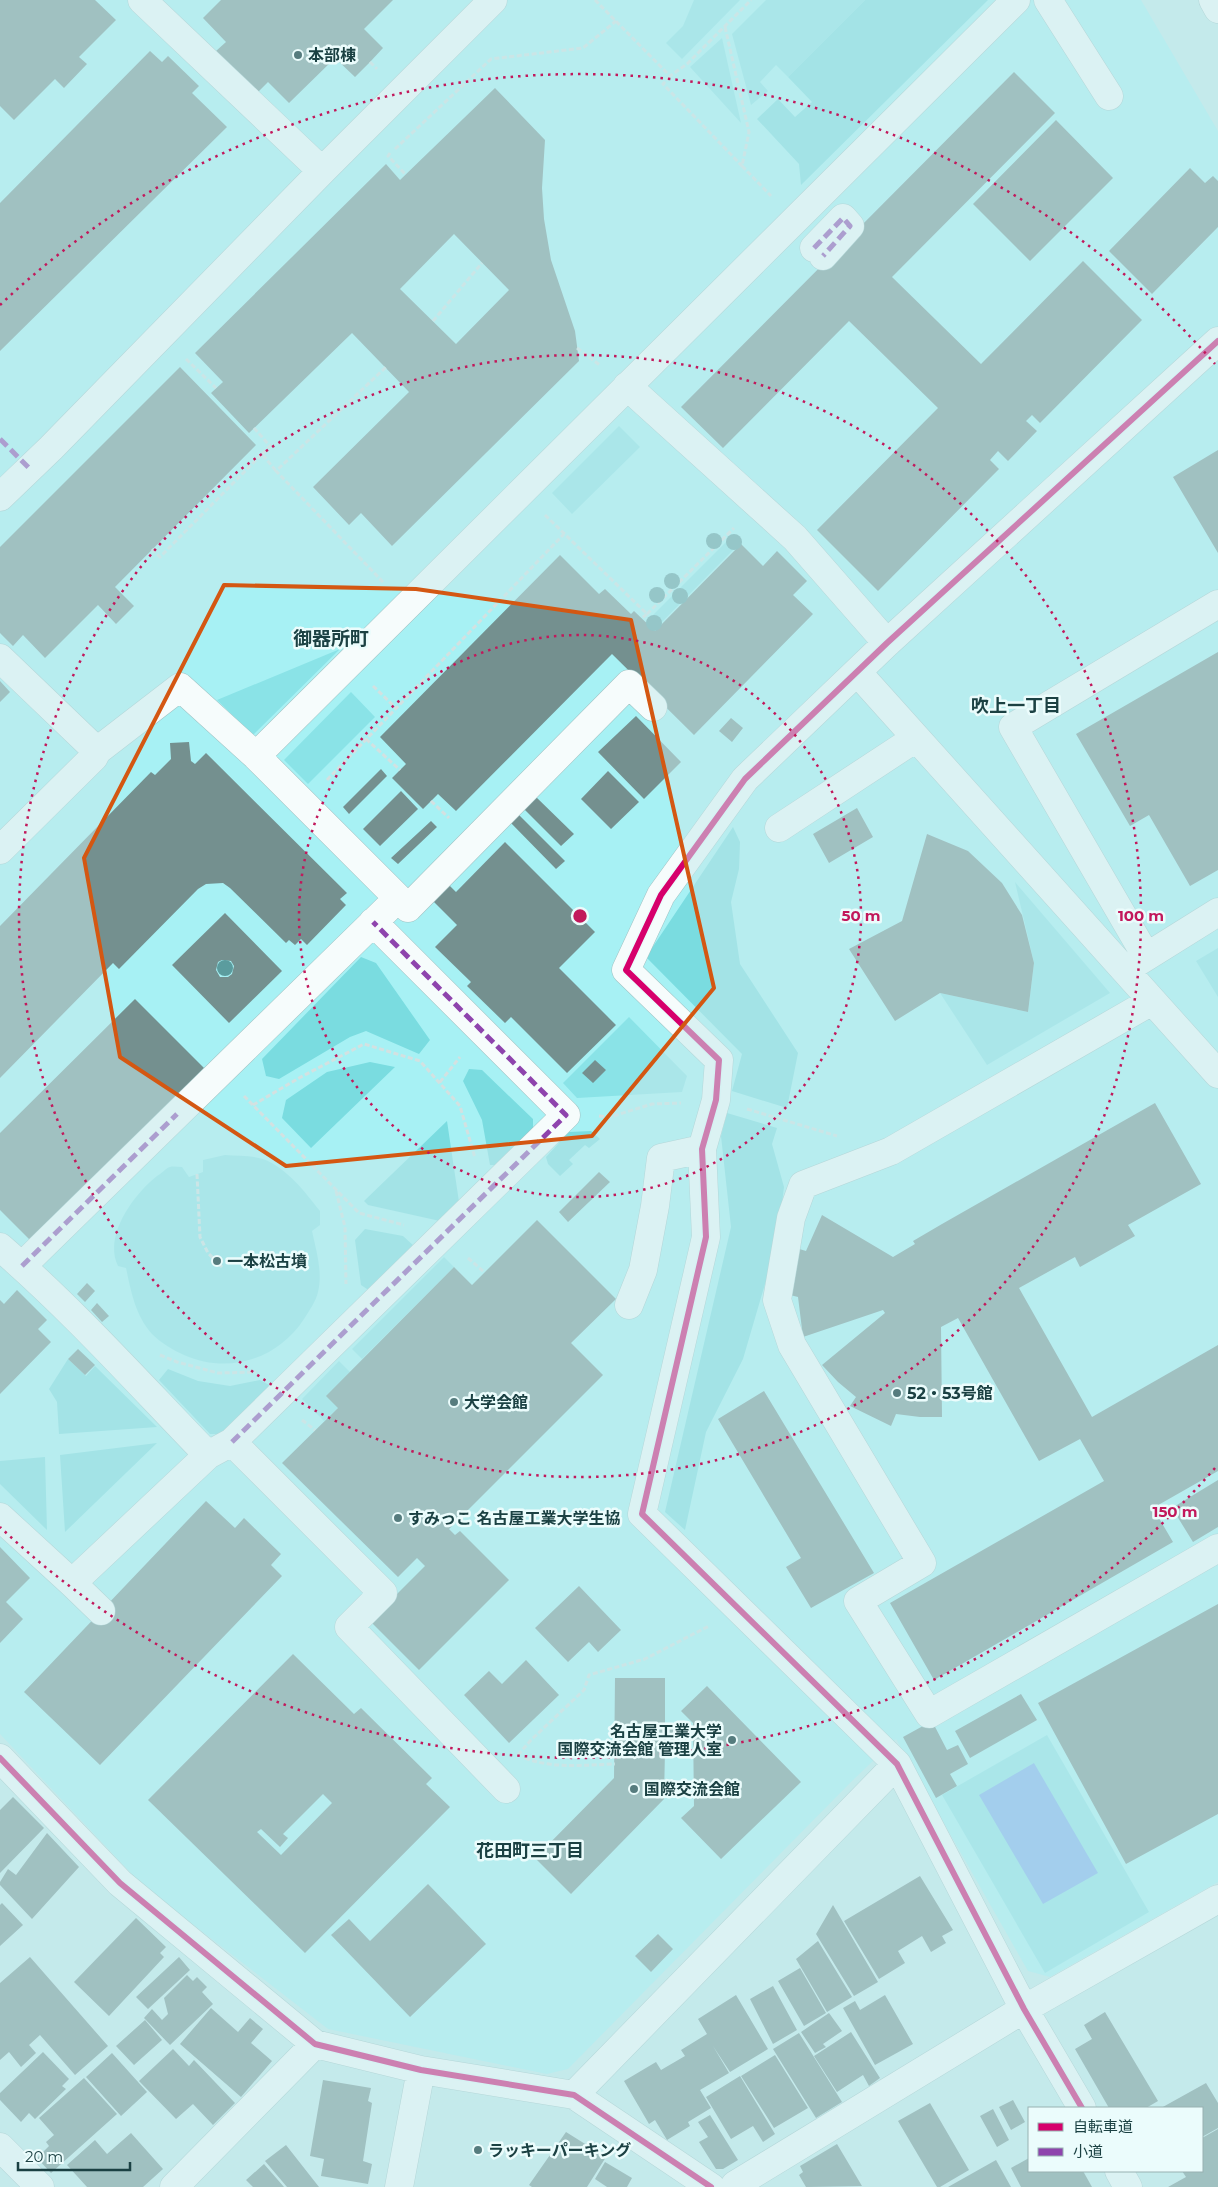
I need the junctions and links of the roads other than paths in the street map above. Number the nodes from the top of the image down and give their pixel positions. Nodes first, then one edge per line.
1 (142, 0) edge
2 (493, 0) edge
3 (1016, 0) edge
4 (1048, 0) edge
5 (1213, 0) edge
6 (1218, 9) edge
7 (1109, 96) dead end
8 (322, 171) junction
9 (1218, 341) edge
10 (627, 386) junction
11 (0, 498) edge
12 (1218, 604) edge
13 (887, 643) junction
14 (0, 658) edge
15 (858, 673) junction
16 (653, 707) dead end
17 (916, 738) junction
18 (97, 750) junction
19 (256, 756) junction
20 (779, 828) dead end
21 (0, 850) edge
22 (398, 898) junction
23 (1218, 912) edge
24 (373, 922) junction
25 (1136, 963) junction
26 (1152, 1001) junction
27 (1218, 1074) edge
28 (702, 1149) junction
29 (0, 1247) edge
30 (22, 1266) junction
31 (629, 1305) dead end
32 (232, 1442) junction
33 (208, 1455) junction
34 (0, 1517) edge
35 (1218, 1548) edge
36 (72, 1583) junction
37 (101, 1611) dead end
38 (0, 1758) edge
39 (897, 1764) junction
40 (506, 1789) dead end
41 (1218, 1899) edge
42 (1024, 2009) junction
43 (315, 2044) junction
44 (422, 2070) junction
45 (574, 2095) junction
46 (1081, 2107) edge
47 (0, 2147) edge
48 (1119, 2172) edge
49 (40, 2187) edge
50 (174, 2187) edge
51 (399, 2187) edge
52 (725, 2187) edge
53 (1128, 2187) edge

1 - 8 street
2 - 8 street
3 - 10 street
4 - 7 street
5 - 6 street
8 - 11 street
9 - 13 street
10 - 13 street
10 - 19 street
12 - 25 street
13 - 15 street
14 - 18 street
15 - 17 street
15 - 28 street
16 - 22 street
17 - 20 street
17 - 25 street
18 - 19 street
18 - 21 street
19 - 22 street
22 - 24 street
23 - 25 street
24 - 30 street
24 - 32 street
25 - 26 street
26 - 27 street
26 - 35 street
28 - 31 street
28 - 39 street
29 - 30 street
30 - 33 street
32 - 33 street
32 - 40 street
33 - 36 street
34 - 36 street
36 - 37 street
38 - 43 street
39 - 42 street
39 - 45 street
41 - 42 street
42 - 46 street
42 - 52 street
43 - 44 street
43 - 50 street
44 - 45 street
44 - 51 street
45 - 52 street
47 - 49 street
48 - 53 street

